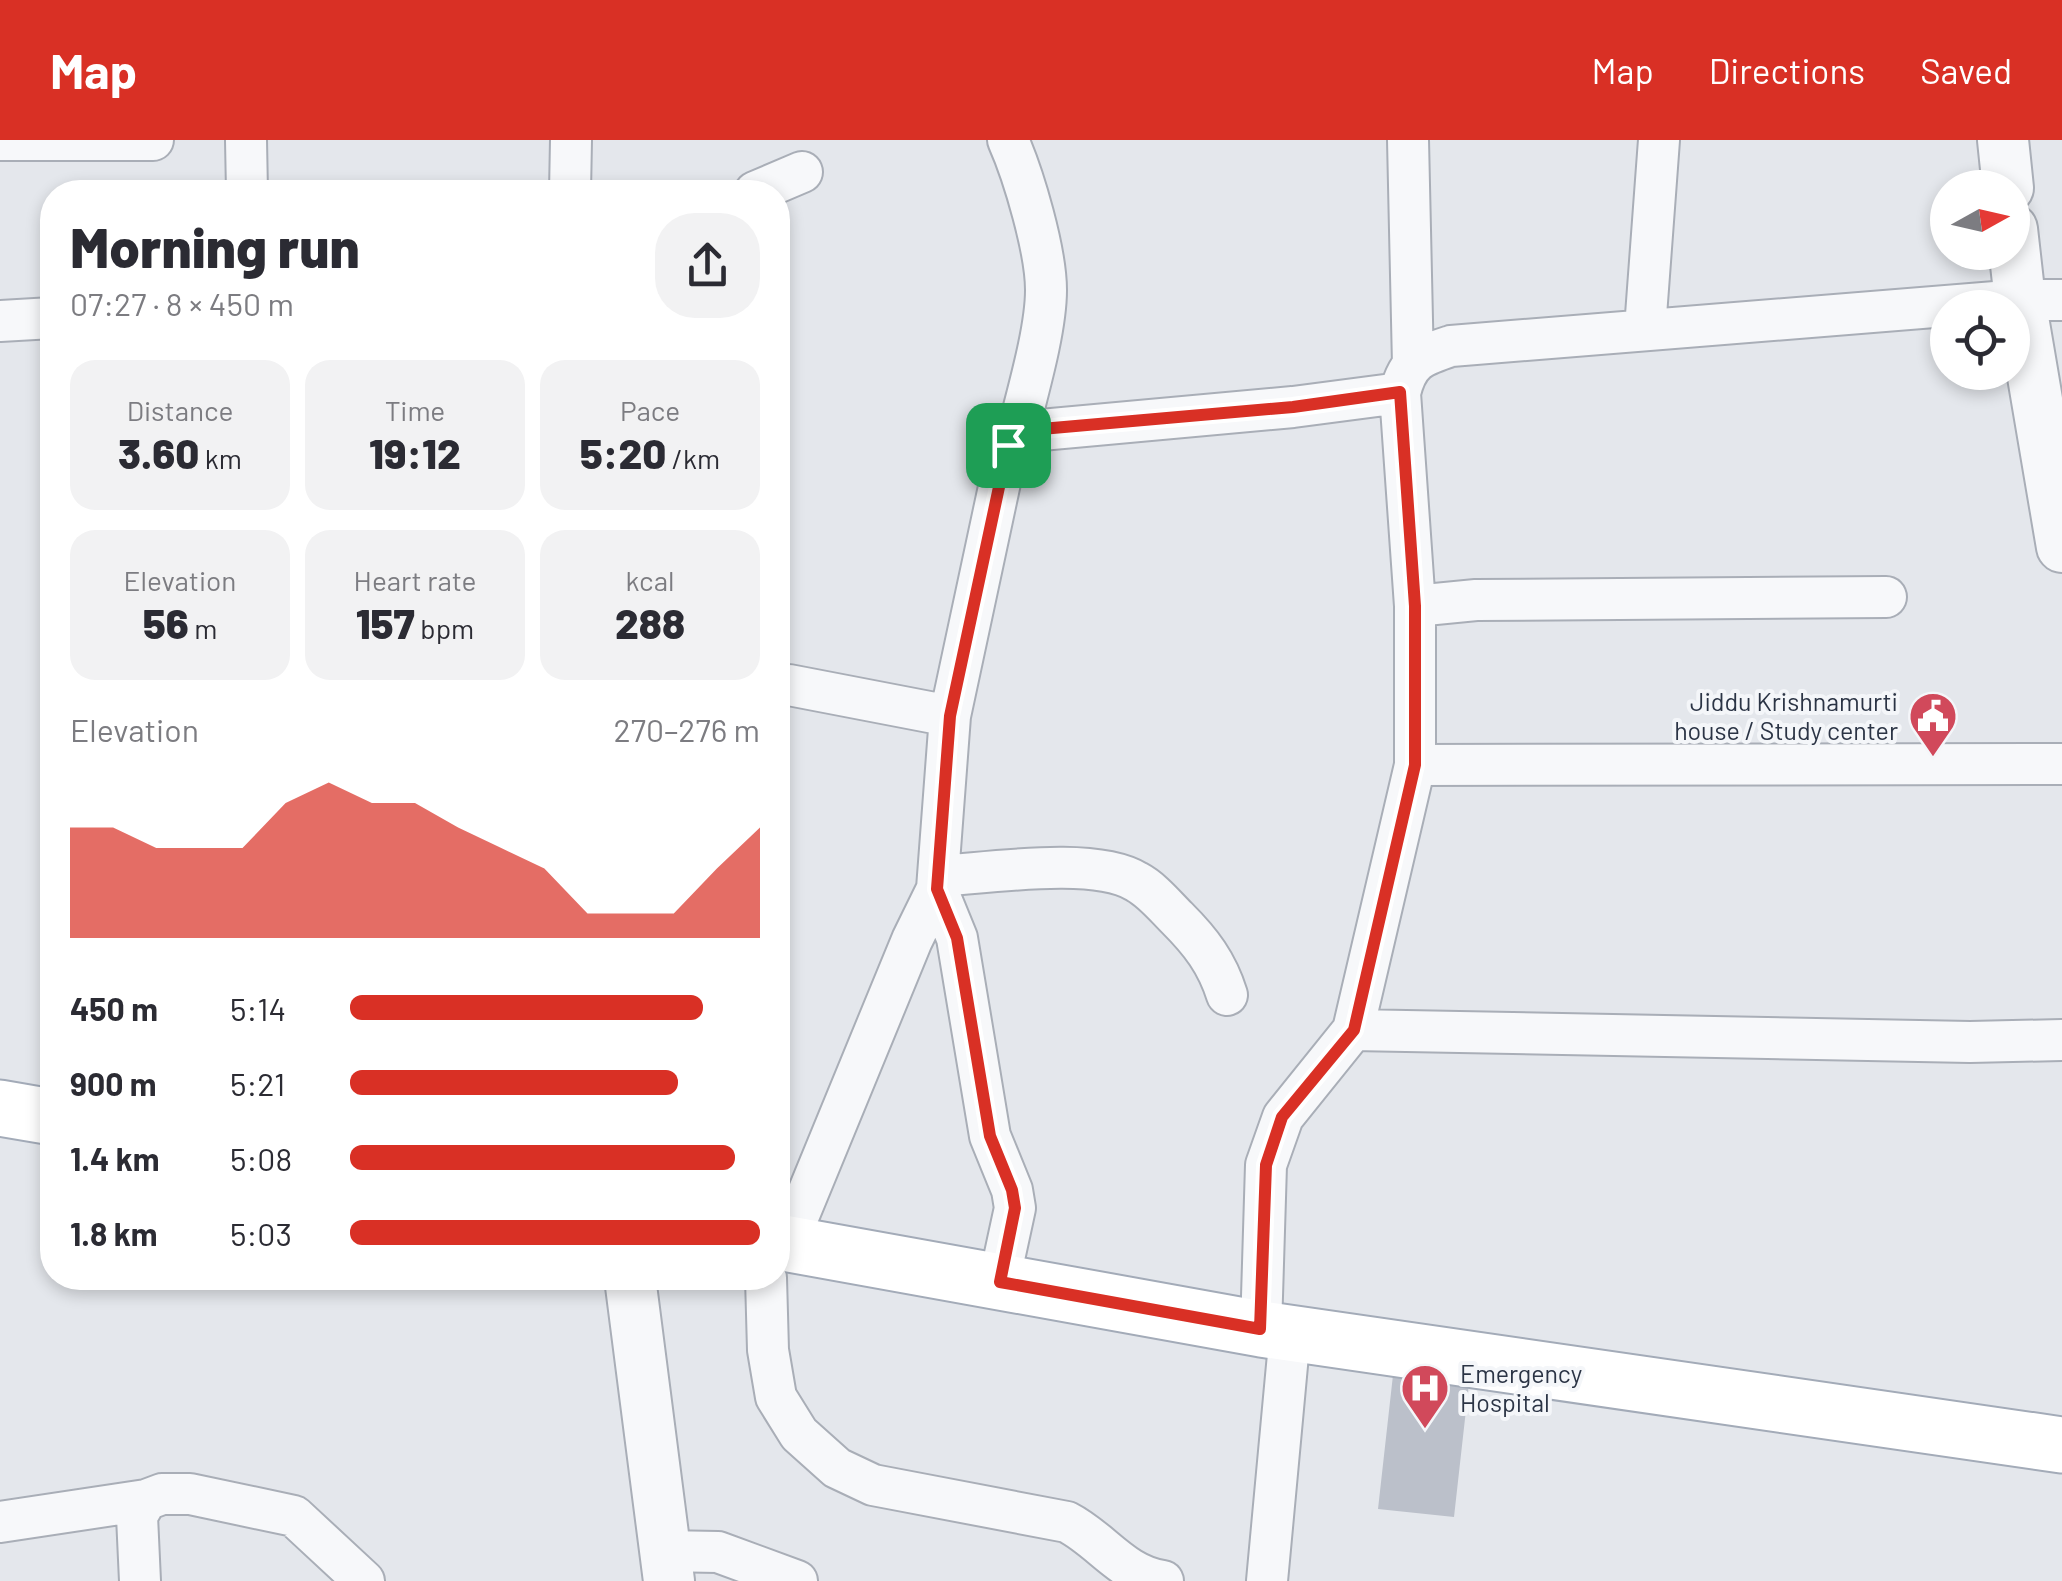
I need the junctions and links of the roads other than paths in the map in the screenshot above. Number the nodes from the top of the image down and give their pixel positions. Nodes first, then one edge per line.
1 (0, 140) edge
2 (154, 140) edge
3 (246, 140) edge
4 (571, 140) edge
5 (1008, 140) edge
6 (1408, 140) edge
7 (1659, 140) edge
8 (2003, 140) edge
9 (2006, 170) edge
10 (802, 172) dead end
11 (246, 180) edge
12 (570, 180) edge
13 (783, 180) edge
14 (2029, 270) edge
15 (2041, 300) edge
16 (40, 319) edge
17 (0, 321) edge
18 (1645, 329) junction
19 (1407, 379) junction
20 (1017, 435) junction
21 (2062, 547) edge
22 (1886, 597) dead end
23 (1415, 606) junction
24 (790, 685) edge
25 (950, 716) junction
26 (2062, 764) edge
27 (1415, 765) junction
28 (937, 882) junction
29 (1228, 995) dead end
30 (1354, 1030) junction
31 (2062, 1040) edge
32 (0, 1108) edge
33 (40, 1114) edge
34 (790, 1224) edge
35 (790, 1256) edge
36 (1000, 1282) junction
37 (632, 1290) edge
38 (774, 1290) edge
39 (1275, 1331) junction
40 (2062, 1445) edge
41 (146, 1500) junction
42 (0, 1522) edge
43 (666, 1566) edge
44 (140, 1581) edge
45 (364, 1581) edge
46 (798, 1581) edge
47 (1163, 1581) edge
48 (1266, 1581) edge

1 - 2 street
3 - 11 street
4 - 12 street
5 - 20 street
6 - 19 street
7 - 18 street
8 - 9 street
10 - 13 street
14 - 15 street
15 - 18 street
15 - 21 street
16 - 17 street
18 - 19 street
19 - 20 street
19 - 23 street
20 - 25 street
22 - 23 street
23 - 27 street
24 - 25 street
25 - 28 street
26 - 27 street
27 - 30 street
28 - 29 street
28 - 34 street
28 - 36 street
30 - 31 street
30 - 39 street
32 - 33 main road
35 - 36 main road
36 - 39 main road
37 - 43 street
38 - 47 street
39 - 40 main road
39 - 48 street
41 - 42 street
41 - 44 street
41 - 45 street
43 - 46 street

